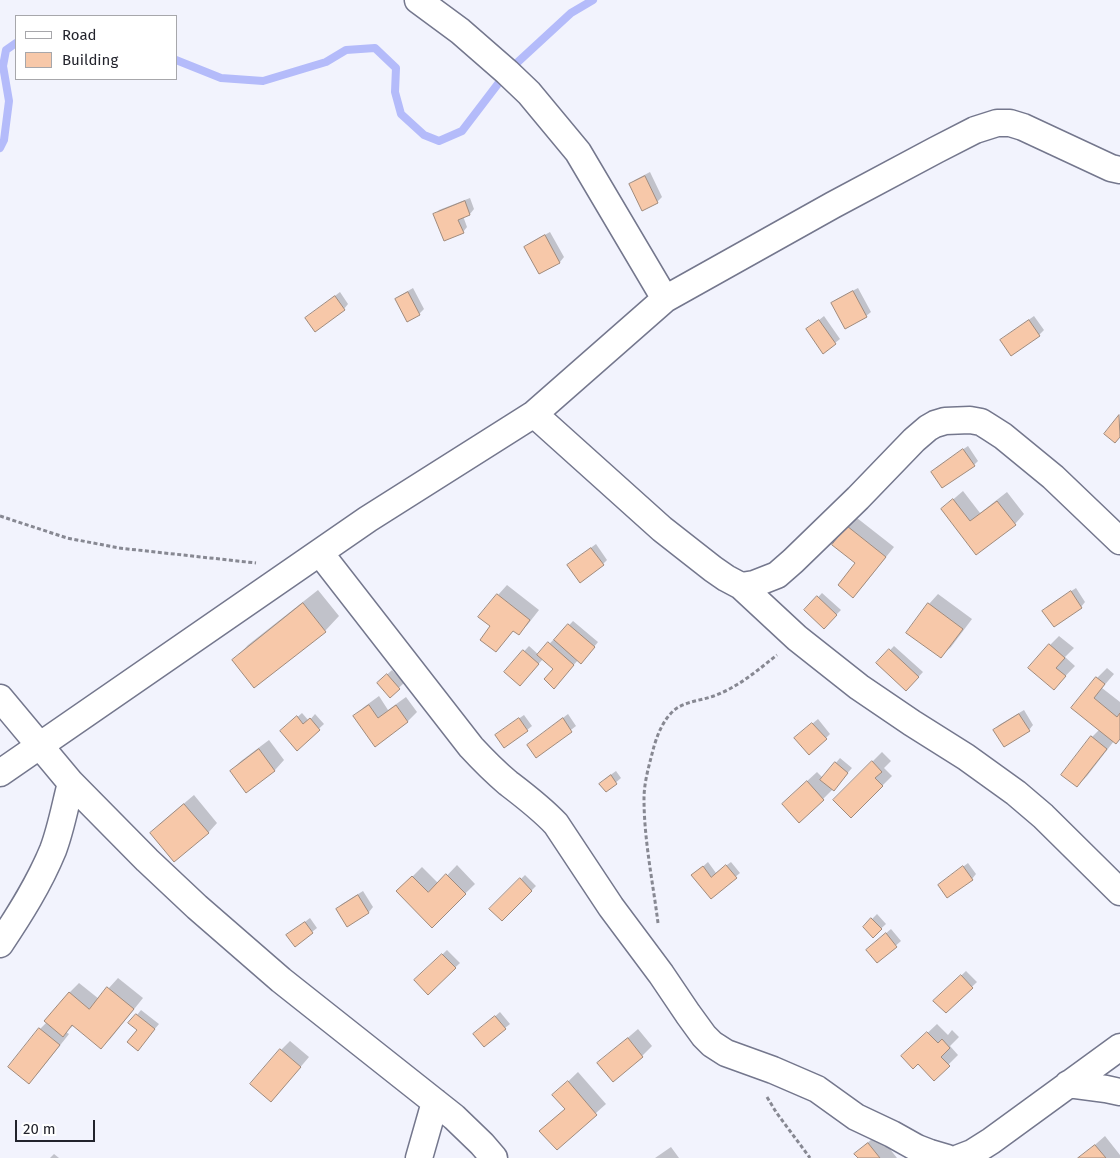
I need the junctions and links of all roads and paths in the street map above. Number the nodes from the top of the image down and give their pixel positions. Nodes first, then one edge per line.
1 (418, 0) edge
2 (1120, 170) edge
3 (665, 299) junction
4 (534, 414) junction
5 (0, 516) edge
6 (1120, 541) edge
7 (320, 553) junction
8 (296, 568) junction
9 (741, 586) junction
10 (797, 638) junction
11 (0, 698) edge
12 (39, 746) junction
13 (0, 773) edge
14 (71, 783) junction
15 (1120, 892) edge
16 (658, 932) dead end
17 (0, 944) edge
18 (1120, 1047) edge
19 (744, 1060) junction
20 (1068, 1084) junction
21 (1120, 1092) edge
22 (436, 1102) junction
23 (419, 1158) edge
24 (494, 1158) edge
25 (810, 1158) edge
26 (947, 1158) edge
27 (959, 1158) edge

1 - 3 street
2 - 3 street
3 - 4 street
4 - 7 street
4 - 9 street
5 - 8 path
6 - 9 street
7 - 8 street
7 - 19 street
8 - 12 street
9 - 10 street
10 - 15 street
10 - 16 path
11 - 12 street
12 - 13 street
12 - 14 street
14 - 17 street
14 - 22 street
18 - 20 street
19 - 25 path
19 - 26 street
20 - 21 street
20 - 27 street
22 - 23 street
22 - 24 street

